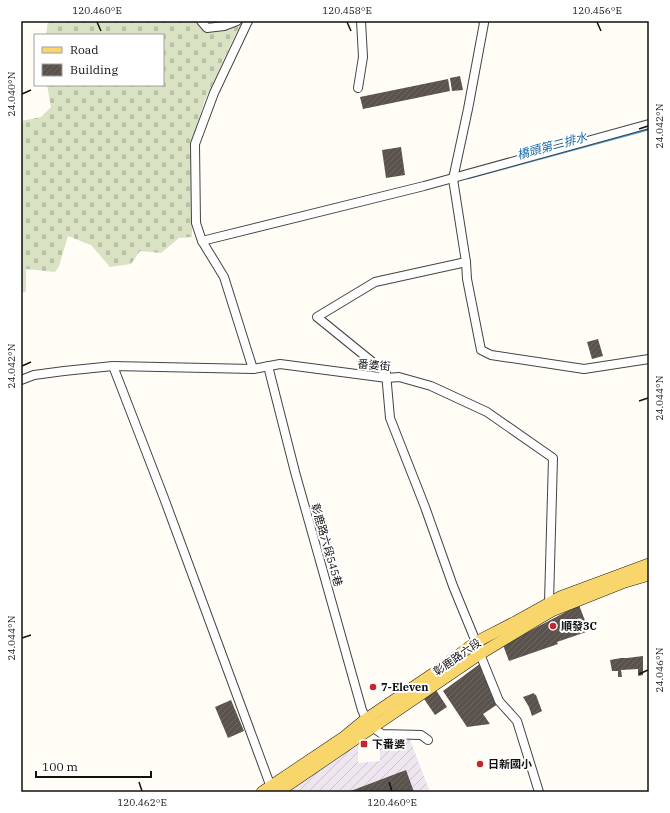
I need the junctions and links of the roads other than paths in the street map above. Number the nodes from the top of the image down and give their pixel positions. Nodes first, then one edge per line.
1 (201, 21) edge
2 (237, 21) edge
3 (248, 21) edge
4 (361, 21) edge
5 (483, 21) edge
6 (358, 88) dead end
7 (649, 124) edge
8 (453, 178) junction
9 (202, 241) junction
10 (466, 262) junction
11 (649, 359) edge
12 (113, 366) junction
13 (268, 366) junction
14 (253, 369) junction
15 (387, 378) junction
16 (21, 380) edge
17 (649, 564) edge
18 (649, 575) edge
19 (551, 607) junction
20 (476, 642) junction
21 (480, 654) junction
22 (369, 723) junction
23 (428, 740) dead end
24 (271, 790) edge
25 (539, 792) edge

1 - 2 street
3 - 9 street
4 - 6 street
5 - 8 street
7 - 8 street
8 - 9 street
8 - 10 street
9 - 14 street
10 - 11 street
10 - 15 street
12 - 14 street, 番婆街
12 - 16 street, 番婆街
12 - 24 street
13 - 14 street, 番婆街
13 - 15 street, 番婆街
13 - 22 street, 彰鹿路六段545巷
15 - 19 street, 番婆街
15 - 20 street
17 - 19 main road, 彰鹿路六段
18 - 19 main road, 彰鹿路六段
19 - 20 main road, 彰鹿路六段
19 - 21 main road, 彰鹿路六段
20 - 21 street
20 - 22 main road, 彰鹿路六段
21 - 22 main road, 彰鹿路六段
21 - 25 street
22 - 23 street
22 - 24 main road, 彰鹿路六段

